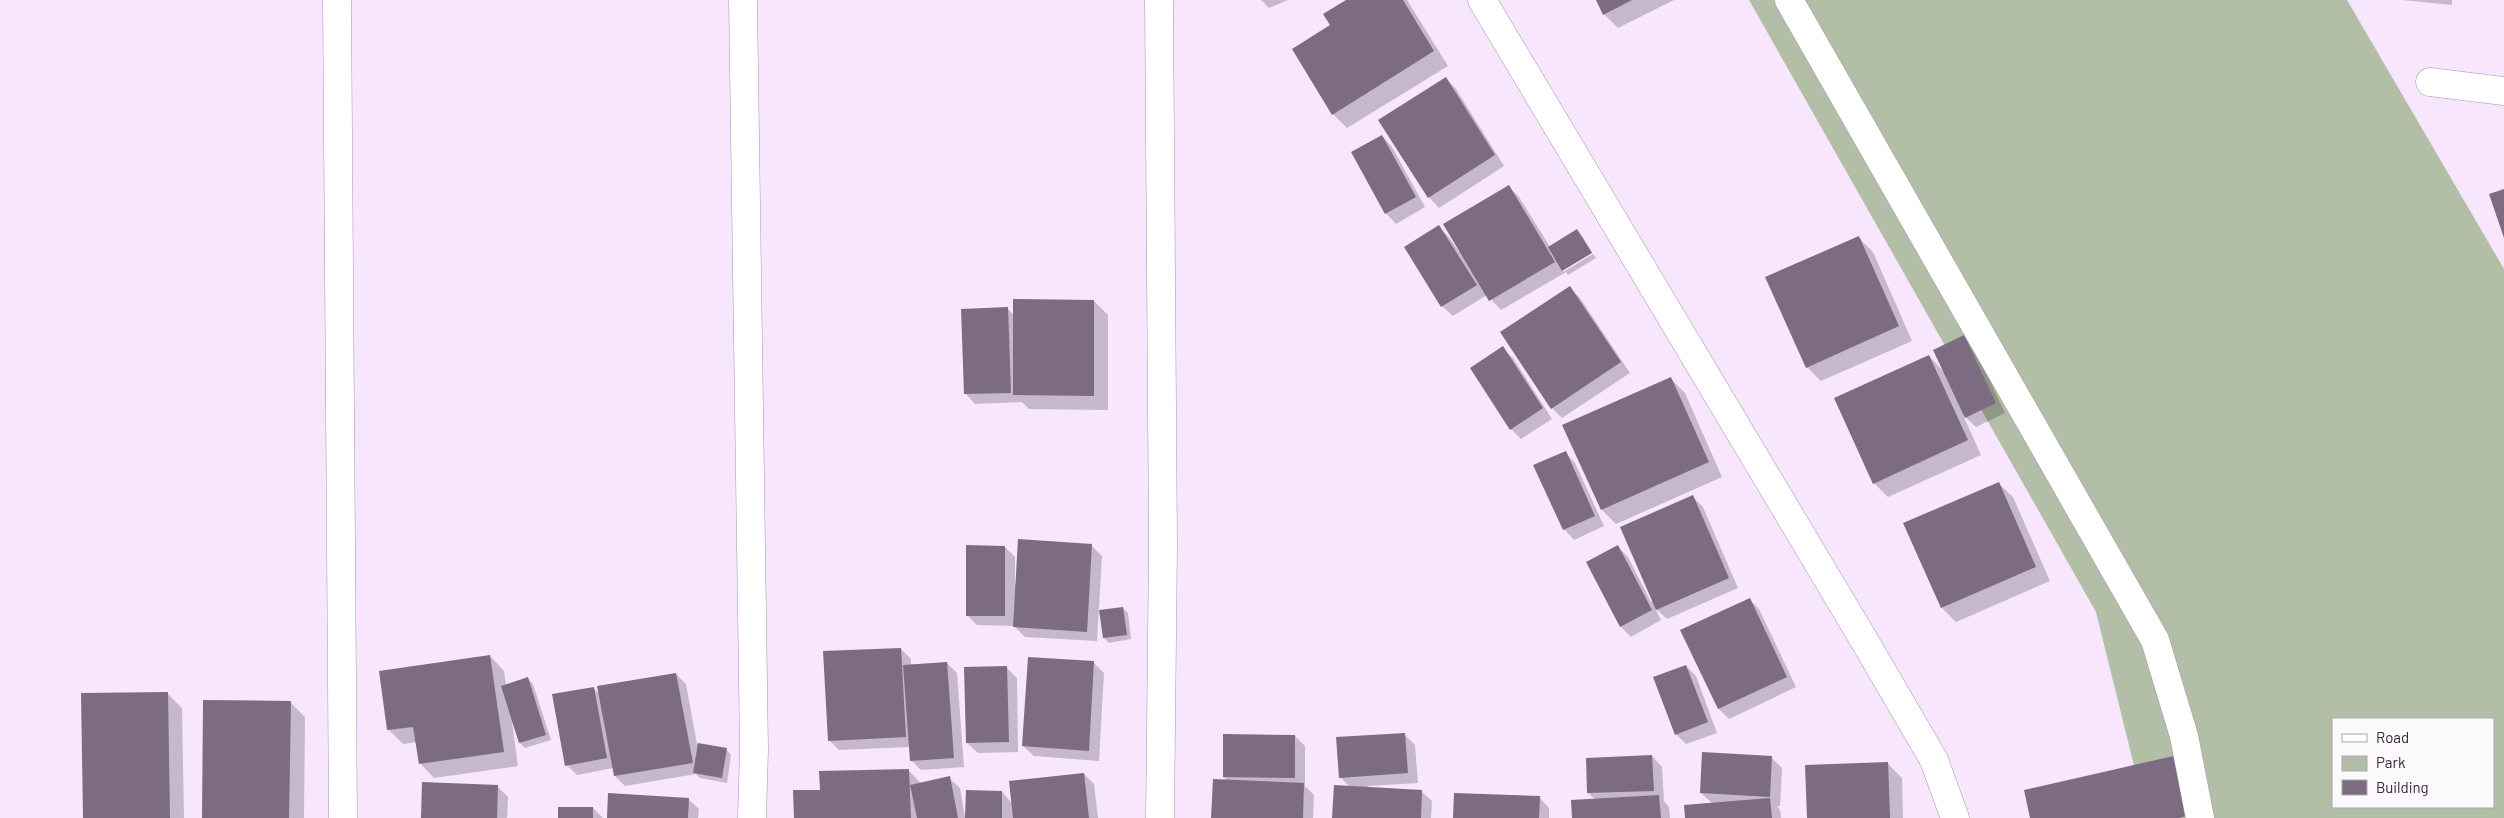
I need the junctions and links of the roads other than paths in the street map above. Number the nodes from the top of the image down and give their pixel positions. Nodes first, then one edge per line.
1 (337, 0) edge
2 (743, 0) edge
3 (1158, 0) edge
4 (1482, 0) edge
5 (1789, 0) edge
6 (2430, 82) dead end
7 (2504, 91) edge
8 (343, 818) edge
9 (752, 818) edge
10 (1160, 818) edge
11 (1955, 818) edge
12 (2200, 818) edge

1 - 8 street
2 - 9 street
3 - 10 street
4 - 11 street
5 - 12 street
6 - 7 street

